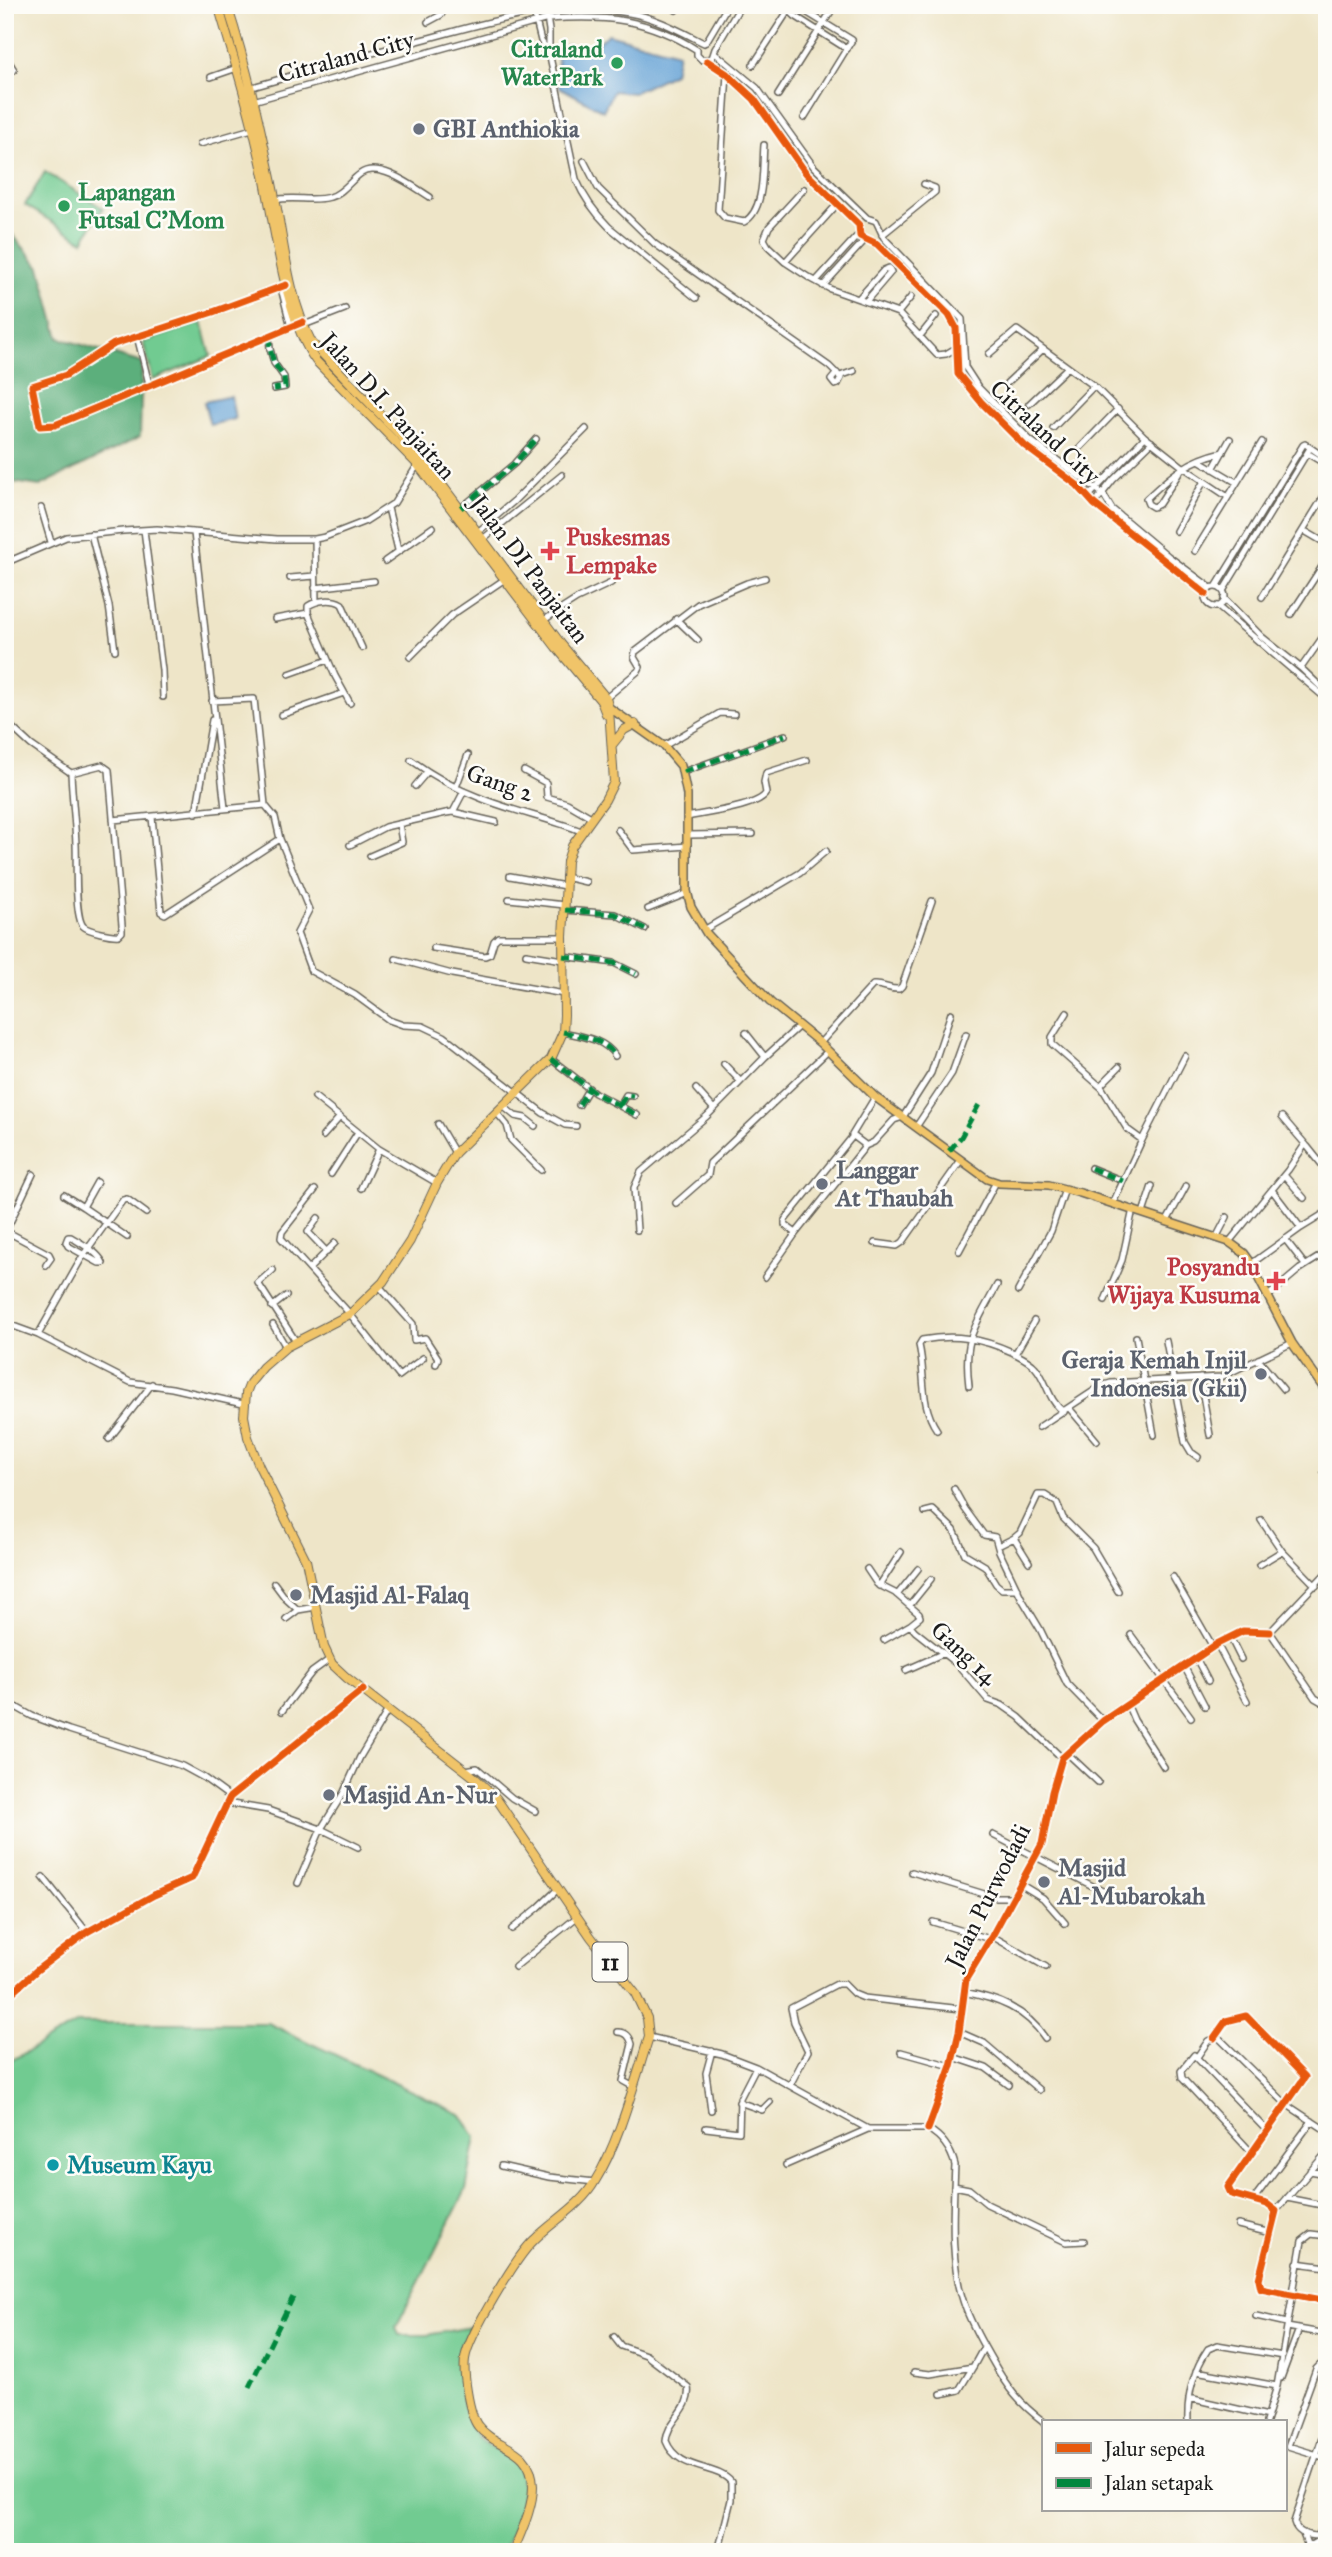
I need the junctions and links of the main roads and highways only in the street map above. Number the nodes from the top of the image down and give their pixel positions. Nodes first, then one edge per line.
1 (218, 5) edge
2 (227, 5) edge
3 (246, 88) junction
4 (250, 102) junction
5 (272, 201) junction
6 (299, 325) junction
7 (420, 461) junction
8 (489, 551) junction
9 (604, 703) junction
10 (635, 724) junction
11 (612, 745) junction
12 (1327, 1393) edge
13 (513, 2552) edge

1 - 3 highway
2 - 3 highway
3 - 4 highway, Jalan DI Panjaitan
4 - 5 highway, Jalan DI Panjaitan
4 - 5 highway, Jalan D.I. Panjaitan
5 - 6 highway, Jalan DI Panjaitan
5 - 6 highway, Jalan D.I. Panjaitan
6 - 7 highway, Jalan DI Panjaitan
7 - 8 highway, Jalan D.I. Panjaitan
7 - 8 highway, Jalan DI Panjaitan
8 - 9 highway, Jalan DI Panjaitan
8 - 9 highway, Jalan D.I. Panjaitan
9 - 10 main road
9 - 11 highway
10 - 11 highway
10 - 12 main road
11 - 13 highway, 11

